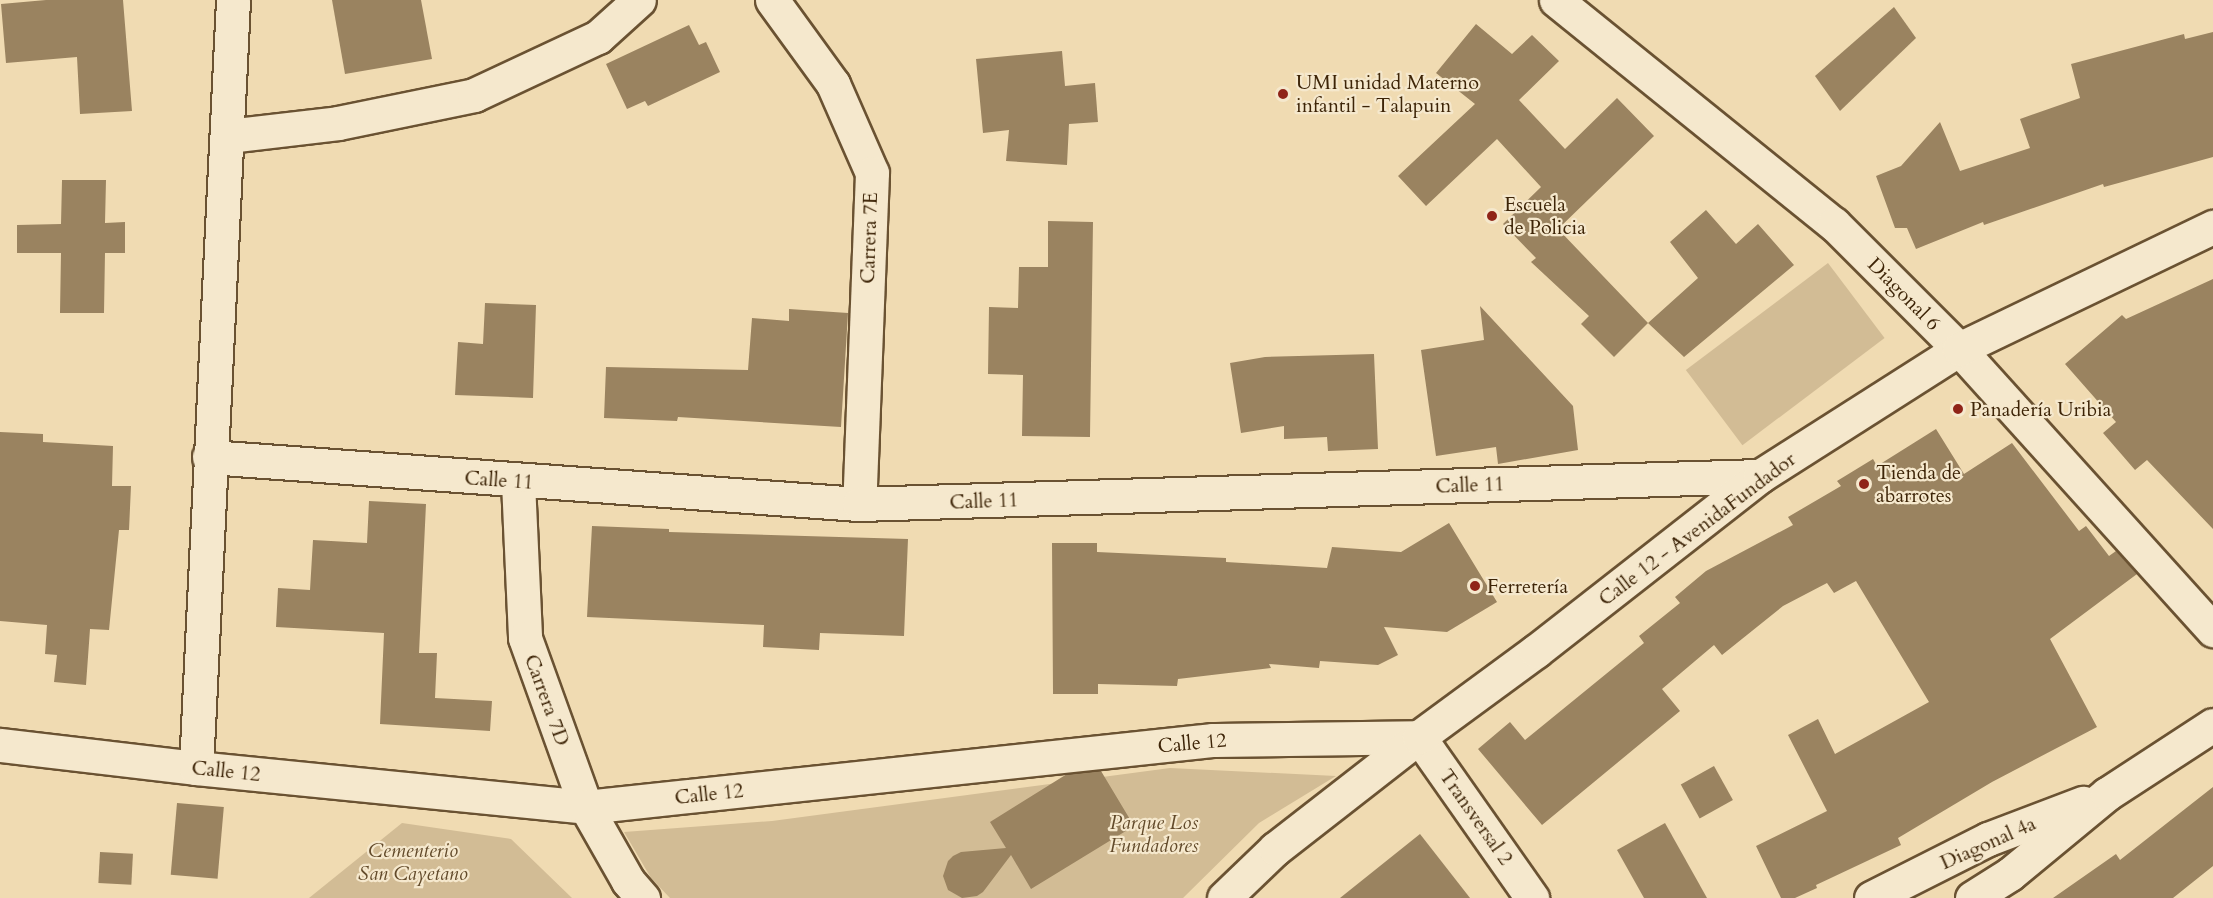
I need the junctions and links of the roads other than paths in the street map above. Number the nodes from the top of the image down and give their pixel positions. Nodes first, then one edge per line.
1 (233, 0) edge
2 (639, 0) edge
3 (772, 0) edge
4 (1556, 0) edge
5 (228, 136) junction
6 (2213, 227) edge
7 (1959, 349) junction
8 (209, 457) junction
9 (1760, 476) junction
10 (518, 482) junction
11 (859, 504) junction
12 (2213, 630) edge
13 (2213, 725) edge
14 (1419, 737) junction
15 (0, 745) edge
16 (196, 768) junction
17 (2107, 794) junction
18 (586, 807) junction
19 (644, 898) edge
20 (1224, 898) edge
21 (1532, 898) edge
22 (1872, 898) edge
23 (1972, 898) edge

1 - 5 street
2 - 5 street
3 - 11 street, Carrera 7E
4 - 7 street, Diagonal 6
5 - 8 street
6 - 7 street, Calle 12 - AvenidaFundador
7 - 9 street, Calle 12 - AvenidaFundador
7 - 12 street, Diagonal 6
8 - 10 street, Calle 11
8 - 16 street
9 - 11 street, Calle 11
9 - 14 street, Calle 12 - AvenidaFundador
10 - 11 street, Calle 11
10 - 18 street, Carrera 7D
13 - 17 street, Diagonal 4a
14 - 18 street, Calle 12
14 - 20 street, Calle 12 - AvenidaFundador
14 - 21 street, Transversal 2
15 - 16 street, Calle 12
16 - 18 street, Calle 12
17 - 22 street, Diagonal 4a
17 - 23 street, Diagonal 4a
18 - 19 street, Carrera 7D

